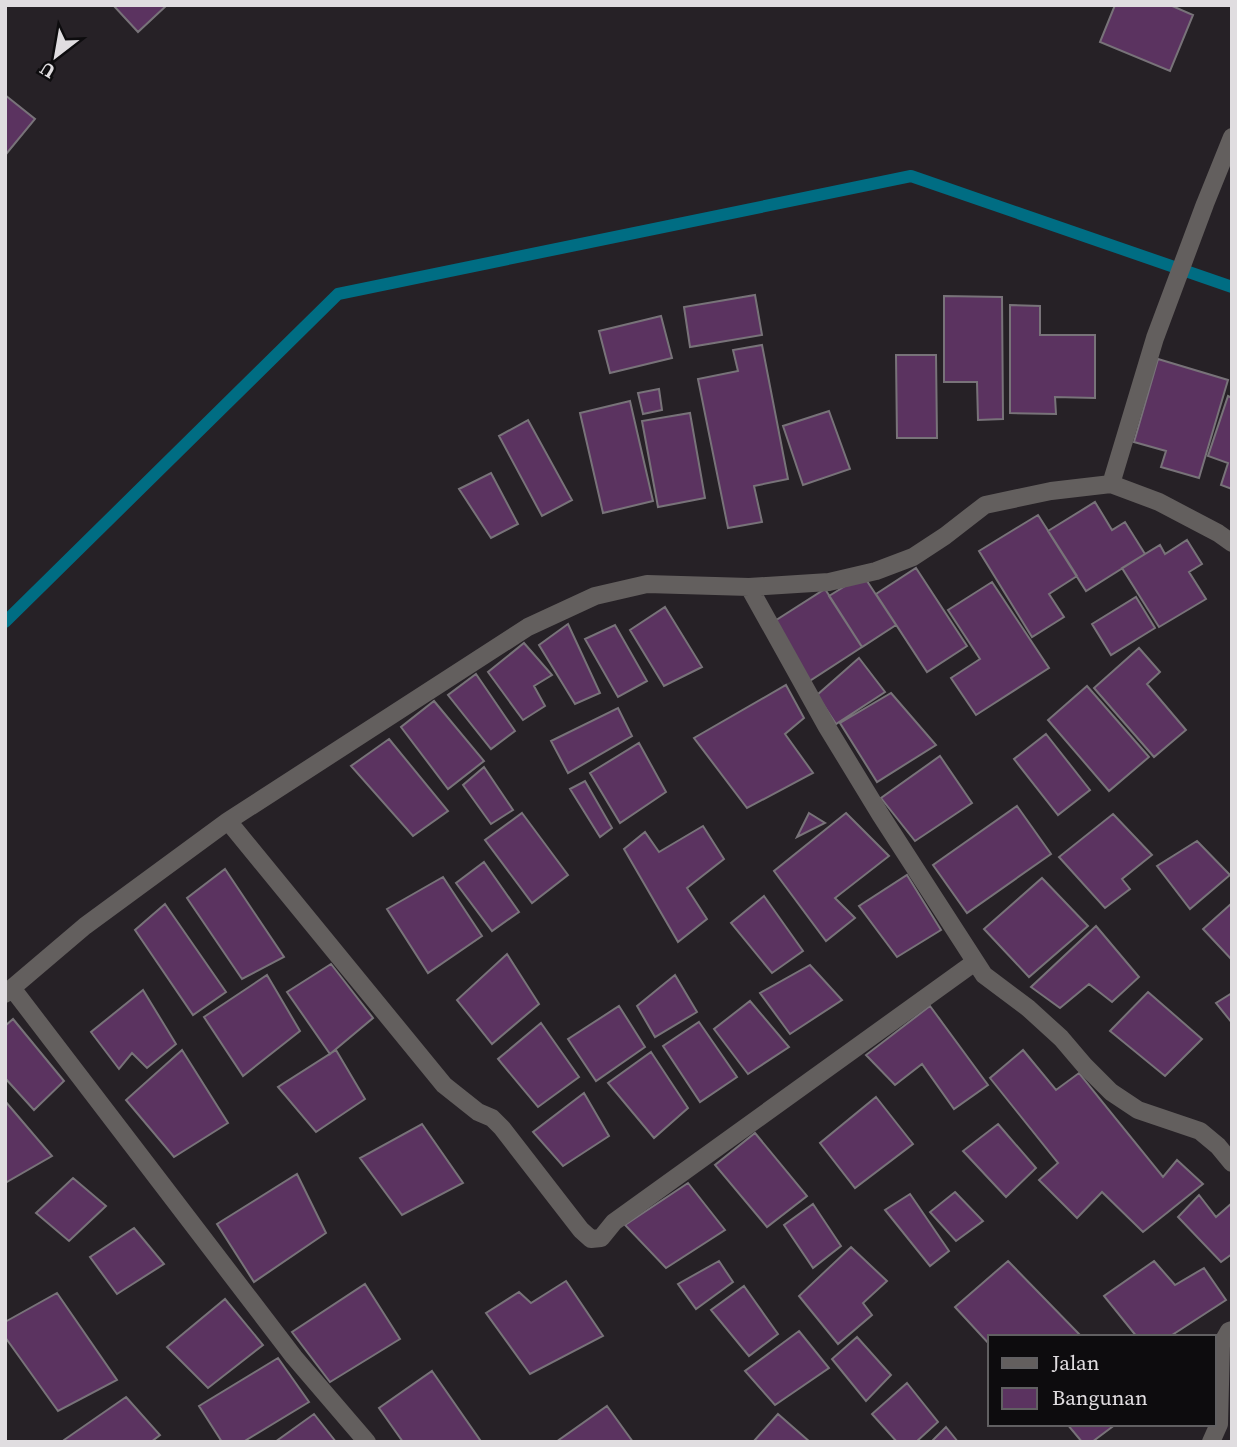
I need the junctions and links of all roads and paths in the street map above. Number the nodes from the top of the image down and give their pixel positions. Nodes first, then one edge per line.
1 (1232, 137) edge
2 (1111, 484) junction
3 (1232, 543) edge
4 (749, 587) junction
5 (228, 821) junction
6 (975, 962) junction
7 (9, 991) edge
8 (1232, 1163) edge
9 (1232, 1330) edge
10 (367, 1442) edge
11 (1210, 1442) edge

1 - 2 street
2 - 3 street
2 - 4 street
4 - 5 street
4 - 6 street
5 - 6 street
5 - 7 street
6 - 8 street
7 - 10 street
9 - 11 street

